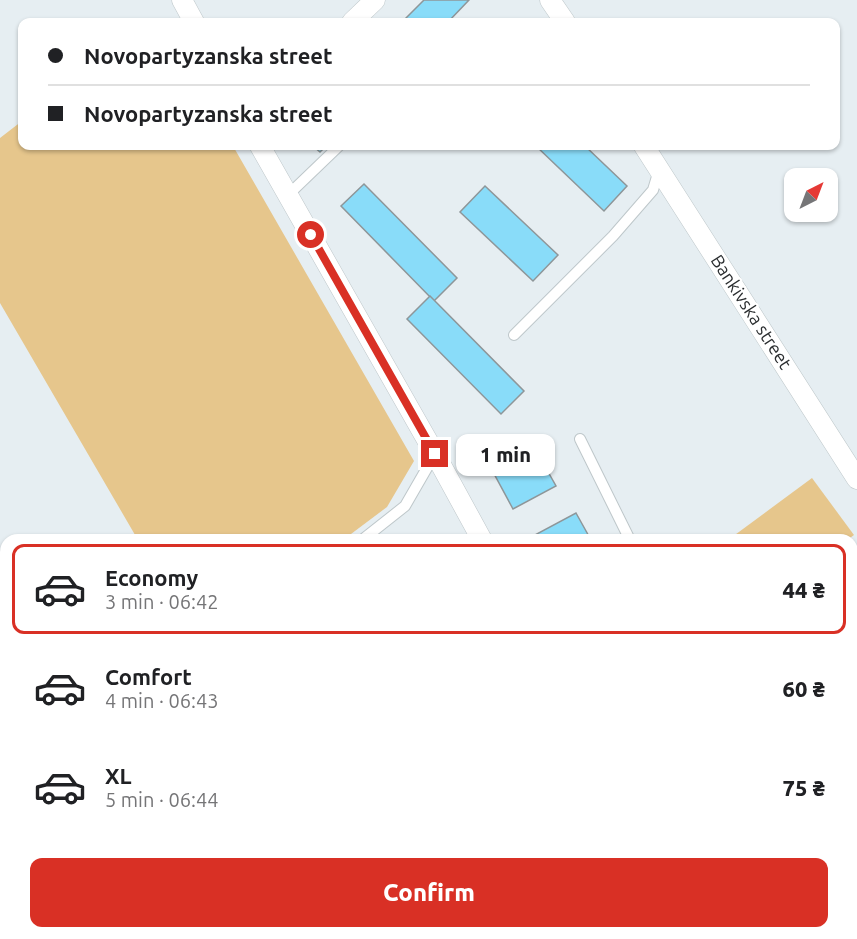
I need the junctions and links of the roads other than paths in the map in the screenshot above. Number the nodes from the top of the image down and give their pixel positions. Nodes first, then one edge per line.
1 (182, 0) edge
2 (375, 0) edge
3 (550, 0) edge
4 (192, 18) edge
5 (356, 18) edge
6 (562, 18) edge
7 (262, 150) edge
8 (335, 150) edge
9 (647, 150) edge
10 (659, 169) junction
11 (288, 195) junction
12 (514, 334) dead end
13 (580, 439) dead end
14 (435, 454) junction
15 (857, 479) edge
16 (370, 534) edge
17 (479, 534) edge
18 (627, 534) edge

1 - 4 street
2 - 5 street
3 - 6 street
7 - 11 street
8 - 11 lane
9 - 10 street, Bankivska street
10 - 12 lane
10 - 15 street, Bankivska street
11 - 14 street
13 - 18 lane
14 - 16 lane
14 - 17 street

